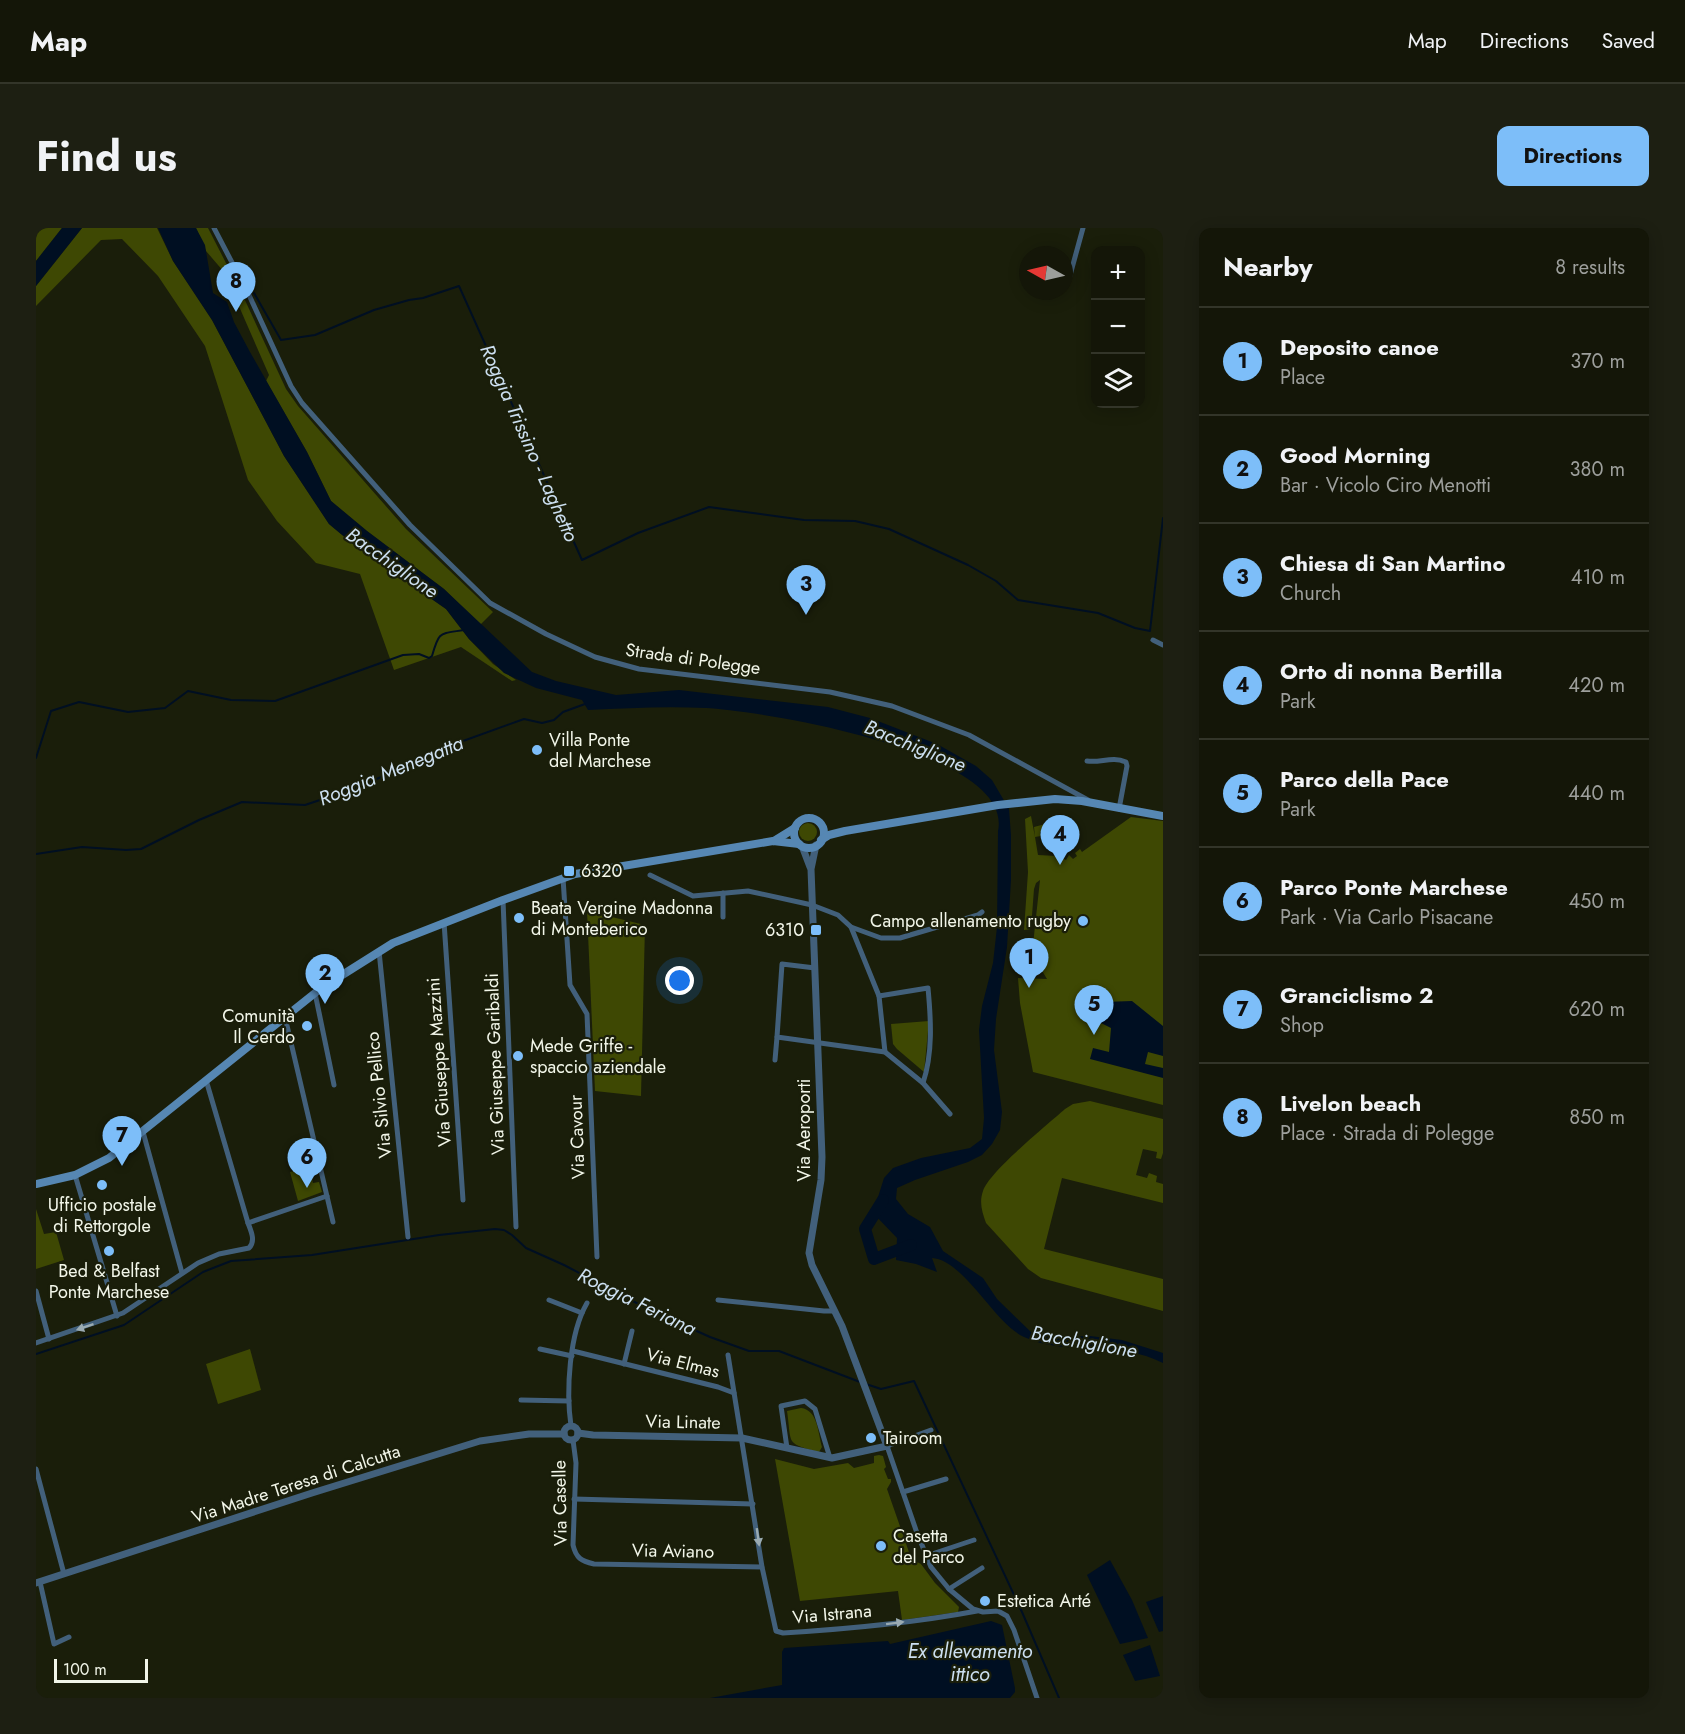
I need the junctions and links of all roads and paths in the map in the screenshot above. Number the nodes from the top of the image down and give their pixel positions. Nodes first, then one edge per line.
1 (214, 228) edge
2 (1083, 228) edge
3 (1073, 264) edge
4 (1153, 640) dead end
5 (1163, 645) edge
6 (1087, 761) dead end
7 (1067, 789) junction
8 (1067, 800) junction
9 (1092, 802) junction
10 (1117, 809) junction
11 (1163, 816) edge
12 (821, 825) junction
13 (795, 828) junction
14 (845, 831) junction
15 (773, 841) junction
16 (819, 842) junction
17 (801, 845) junction
18 (811, 869) junction
19 (650, 875) dead end
20 (563, 878) junction
21 (723, 893) junction
22 (503, 900) junction
23 (812, 905) junction
24 (982, 912) dead end
25 (723, 917) dead end
26 (444, 922) junction
27 (851, 927) junction
28 (379, 951) junction
29 (815, 968) junction
30 (315, 993) junction
31 (879, 996) junction
32 (285, 1017) junction
33 (777, 1037) junction
34 (818, 1043) junction
35 (885, 1052) junction
36 (775, 1060) dead end
37 (206, 1080) junction
38 (923, 1083) junction
39 (334, 1084) dead end
40 (950, 1114) dead end
41 (143, 1132) junction
42 (75, 1175) junction
43 (36, 1184) edge
44 (327, 1196) junction
45 (463, 1200) dead end
46 (333, 1222) dead end
47 (248, 1223) junction
48 (516, 1227) dead end
49 (408, 1237) dead end
50 (597, 1257) dead end
51 (182, 1273) junction
52 (36, 1291) edge
53 (549, 1300) dead end
54 (718, 1300) dead end
55 (587, 1303) dead end
56 (835, 1311) junction
57 (582, 1313) junction
58 (117, 1316) junction
59 (632, 1331) dead end
60 (49, 1339) junction
61 (36, 1343) edge
62 (540, 1349) dead end
63 (572, 1354) junction
64 (728, 1355) dead end
65 (624, 1364) junction
66 (734, 1394) junction
67 (521, 1400) dead end
68 (569, 1401) junction
69 (571, 1426) junction
70 (931, 1430) dead end
71 (578, 1433) junction
72 (564, 1434) junction
73 (742, 1438) junction
74 (573, 1440) junction
75 (887, 1446) junction
76 (787, 1448) junction
77 (830, 1458) junction
78 (36, 1468) edge
79 (946, 1479) dead end
80 (903, 1492) junction
81 (574, 1499) junction
82 (753, 1504) junction
83 (974, 1540) dead end
84 (926, 1556) junction
85 (584, 1562) joint
86 (762, 1567) junction
87 (982, 1568) dead end
88 (64, 1574) junction
89 (38, 1582) edge
90 (949, 1589) junction
91 (977, 1611) junction
92 (69, 1638) dead end
93 (1037, 1698) edge

1 - 7 street, Strada di Polegge
2 - 3 street
4 - 5 street
6 - 10 street
7 - 8 street
7 - 9 street, Strada di Polegge
8 - 9 main road
8 - 10 main road
8 - 14 main road
9 - 10 main road
10 - 11 main road
12 - 13 main road
12 - 14 main road
12 - 16 main road
13 - 15 main road
13 - 17 main road
14 - 16 main road
15 - 17 main road
15 - 20 main road
16 - 17 main road
16 - 18 street, Via Aeroporti
17 - 18 street, Via Aeroporti
18 - 23 street, Via Aeroporti
19 - 21 street
20 - 22 main road
20 - 50 street, Via Cavour
21 - 23 street
21 - 25 street
22 - 26 main road
22 - 48 street, Via Giuseppe Garibaldi
23 - 27 street
23 - 29 street, Via Aeroporti
24 - 27 street
26 - 28 main road
26 - 45 street, Via Giuseppe Mazzini
27 - 31 street
28 - 30 main road
28 - 49 street, Via Silvio Pellico
29 - 33 street
29 - 34 street, Via Aeroporti
30 - 32 main road
30 - 39 street
31 - 35 street
31 - 38 street
32 - 37 main road
32 - 44 street
33 - 34 street
33 - 36 street
34 - 35 street
34 - 56 street, Via Aeroporti
35 - 38 street
37 - 41 main road
37 - 47 street
38 - 40 street
41 - 42 main road
41 - 51 street
42 - 43 main road
42 - 58 street
44 - 46 street
44 - 47 street
47 - 51 street
51 - 58 street
52 - 60 street
53 - 57 street
54 - 56 street
55 - 57 street
56 - 75 street, Via Aeroporti
57 - 63 street
58 -> 60 street
59 - 65 street, Via Elmas
60 - 61 street
62 - 63 street
63 - 65 street, Via Elmas
63 - 68 street
64 - 66 street, Via Elmas
65 - 66 street, Via Elmas
66 - 73 street, Via Elmas
67 - 68 street
68 - 69 street
69 - 71 street
69 - 72 street, Via Caselle
70 - 75 street
71 - 73 street, Via Linate
71 - 74 street, Via Caselle
72 - 74 street, Via Caselle
72 - 88 street, Via Madre Teresa di Calcutta
73 - 76 street, Via Linate
73 - 82 street, Via Istrana
74 - 81 street, Via Caselle
75 - 77 street, Via Linate
75 - 80 street, Via Aeroporti
76 - 77 street, Via Linate
76 - 77 street
78 - 88 street
79 - 80 street
80 - 84 street, Via Aeroporti
81 - 82 street
81 - 85 street, Via Caselle
82 -> 86 street, Via Istrana
83 - 84 street
84 - 90 street, Via Aeroporti
85 - 86 street, Via Aviano
86 -> 91 street, Via Istrana
87 - 90 street
88 - 89 street, Via Madre Teresa di Calcutta
89 - 92 street, Via Madre Teresa di Calcutta
90 - 91 street, Via Aeroporti
91 - 93 street, Via Aeroporti

